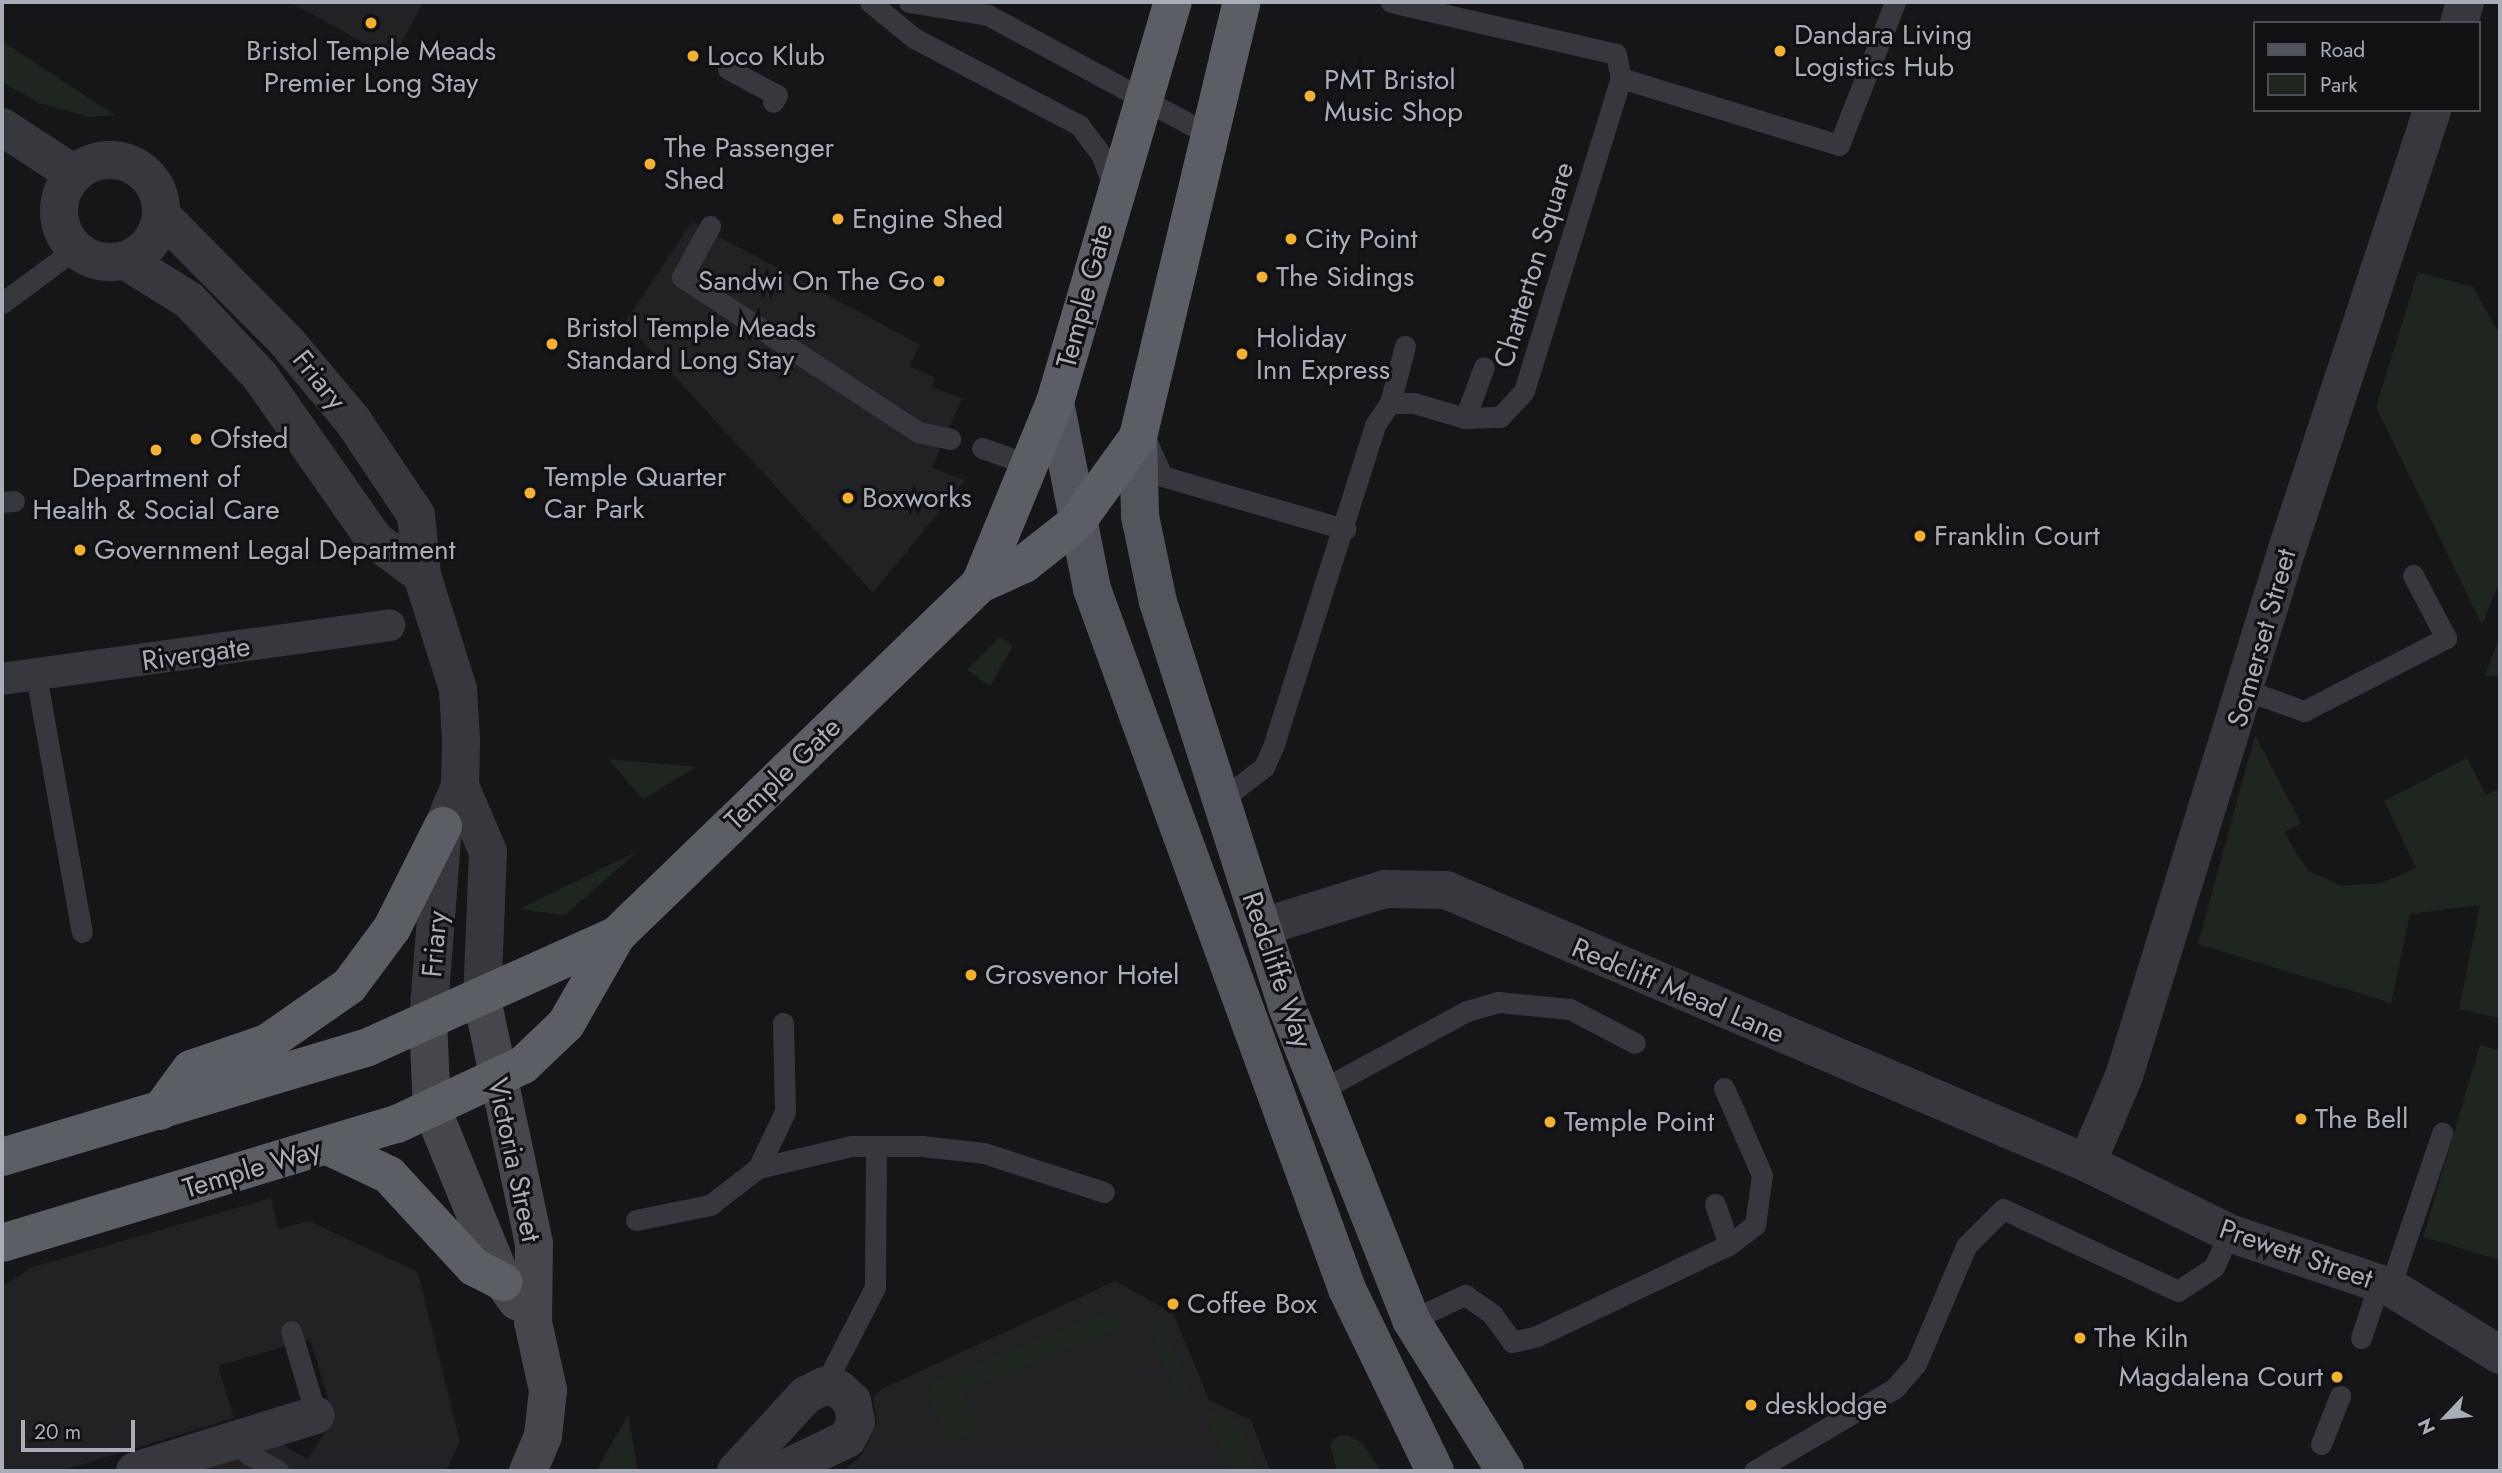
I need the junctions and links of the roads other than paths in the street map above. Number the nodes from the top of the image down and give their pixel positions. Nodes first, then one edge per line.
1 (870, 2) edge
2 (909, 2) edge
3 (1173, 2) edge
4 (1242, 2) edge
5 (1391, 2) edge
6 (1895, 2) edge
7 (2465, 2) edge
8 (2460, 21) edge
9 (728, 69) dead end
10 (1621, 78) junction
11 (1144, 100) junction
12 (773, 102) dead end
13 (2431, 112) edge
14 (2, 127) edge
15 (1208, 134) junction
16 (74, 174) junction
17 (1115, 190) junction
18 (162, 216) junction
19 (710, 226) dead end
20 (75, 248) junction
21 (126, 261) junction
22 (2, 303) edge
23 (1405, 346) dead end
24 (1484, 367) dead end
25 (1055, 402) junction
26 (1390, 403) junction
27 (1465, 418) junction
28 (1138, 431) junction
29 (950, 439) dead end
30 (982, 448) dead end
31 (1027, 464) junction
32 (1076, 523) junction
33 (1345, 529) junction
34 (422, 575) junction
35 (2413, 575) dead end
36 (979, 584) junction
37 (389, 625) dead end
38 (36, 675) junction
39 (2, 679) edge
40 (2248, 691) junction
41 (460, 786) junction
42 (1222, 800) junction
43 (443, 826) junction
44 (1262, 927) junction
45 (82, 932) dead end
46 (617, 936) junction
47 (482, 999) junction
48 (428, 1021) junction
49 (783, 1023) dead end
50 (1635, 1042) dead end
51 (497, 1078) junction
52 (1724, 1088) dead end
53 (1319, 1091) junction
54 (432, 1109) junction
55 (160, 1111) junction
56 (2442, 1133) dead end
57 (328, 1146) junction
58 (876, 1146) junction
59 (2, 1157) edge
60 (2087, 1163) junction
61 (758, 1168) junction
62 (1104, 1192) dead end
63 (1716, 1204) dead end
64 (636, 1220) dead end
65 (2228, 1233) junction
66 (2, 1243) edge
67 (1729, 1245) junction
68 (503, 1282) junction
69 (2385, 1285) junction
70 (1412, 1320) junction
71 (533, 1322) junction
72 (291, 1331) dead end
73 (2361, 1338) dead end
74 (2500, 1355) edge
75 (824, 1386) junction
76 (2340, 1396) dead end
77 (316, 1415) joint
78 (243, 1438) junction
79 (2321, 1444) dead end
80 (1776, 1466) edge
81 (135, 1471) edge
82 (279, 1471) edge
83 (528, 1471) edge
84 (736, 1471) edge
85 (780, 1471) edge
86 (1435, 1471) edge
87 (1505, 1471) edge
88 (1754, 1471) edge

1 - 17 lane
2 - 11 lane
3 - 11 highway, Temple Gate
4 - 15 highway
5 - 10 lane
6 - 10 lane
7 - 8 street
9 - 12 lane
10 - 27 lane, Chatterton Square
11 - 15 lane
11 - 17 highway, Temple Gate
13 - 40 street, Somerset Street
14 - 16 street
15 - 28 highway
16 - 18 street
16 - 20 street
17 - 25 highway, Temple Gate
18 - 21 street
18 - 34 street, Friary
19 - 29 lane
20 - 21 street, Friary
20 - 22 lane
21 - 34 street, Friary
23 - 26 lane
24 - 27 lane
25 - 31 highway, Temple Gate
25 - 32 main road, Redcliffe Way
26 - 27 lane, Chatterton Square
26 - 33 lane
28 - 32 highway, Temple Gate
28 - 33 lane
28 - 42 main road, Redcliffe Way
30 - 31 lane
31 - 36 highway, Temple Gate
32 - 36 highway, Temple Gate
32 - 86 main road, Redcliffe Way
33 - 42 lane
34 - 41 street, Friary
35 - 40 lane
36 - 46 highway, Temple Gate
37 - 38 street, Rivergate
38 - 39 street, Rivergate
38 - 45 lane
40 - 60 street, Somerset Street
41 - 43 street, Friary
41 - 47 street, Friary
42 - 44 main road, Redcliffe Way
43 - 48 street, Friary
43 - 55 highway
44 - 53 main road, Redcliffe Way
44 - 60 street, Redcliff Mead Lane
46 - 47 highway, Temple Gate
46 - 51 highway, Temple Gate
47 - 48 highway
47 - 51 main road, Victoria Street
48 - 54 main road, Victoria Street
48 - 55 highway
49 - 61 lane
50 - 53 lane
51 - 54 highway, Temple Way
51 - 71 main road, Victoria Street
52 - 67 lane
53 - 70 main road, Redcliffe Way
54 - 57 highway, Temple Way
54 - 68 main road, Victoria Street
55 - 59 highway
56 - 69 lane
57 - 66 highway, Temple Way
57 - 68 highway
58 - 61 lane
58 - 62 lane
58 - 75 lane
60 - 65 street, Prewett Street
61 - 64 lane
63 - 67 lane
65 - 69 street, Prewett Street
65 - 80 lane
67 - 70 lane
68 - 71 main road, Victoria Street
69 - 73 lane
69 - 74 street, Prewett Street
70 - 87 main road, Redcliffe Way
71 - 83 main road, Victoria Street
72 - 77 lane
75 - 84 street
75 - 85 street
76 - 79 lane
77 - 78 street
78 - 81 street
78 - 82 lane
80 - 88 lane

